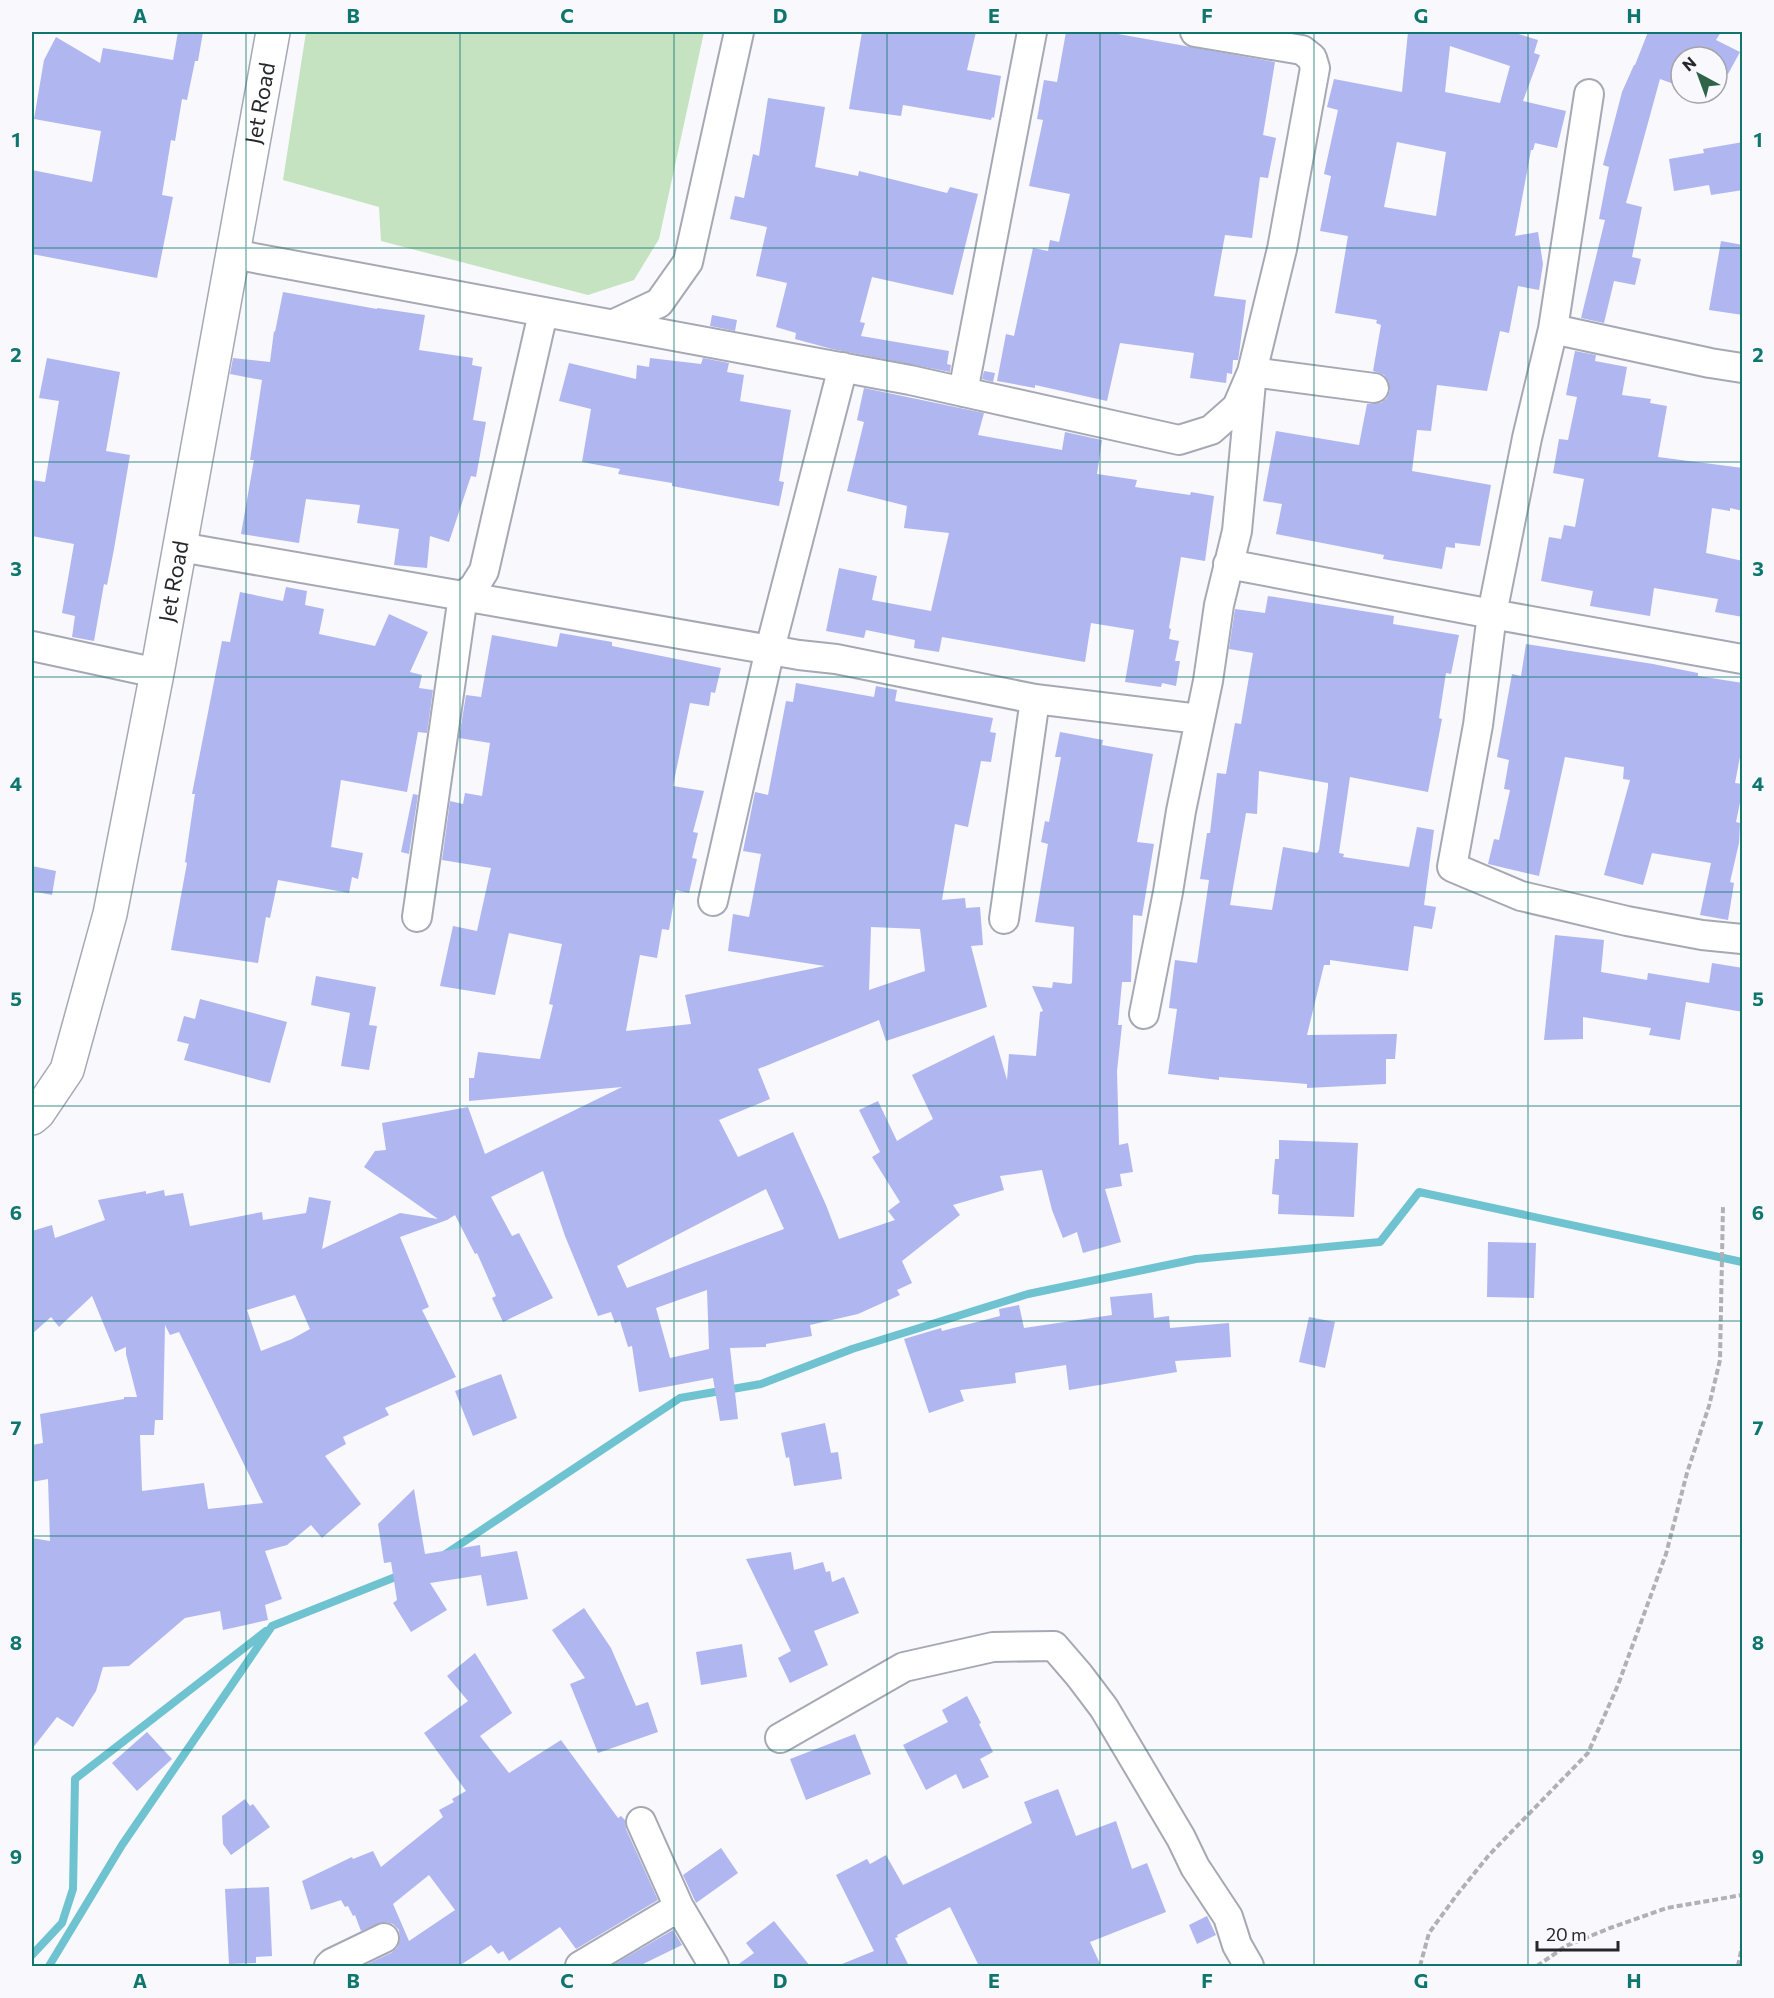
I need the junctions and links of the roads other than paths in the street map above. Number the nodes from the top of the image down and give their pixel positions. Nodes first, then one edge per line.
1 (273, 32) edge
2 (739, 32) edge
3 (1032, 32) edge
4 (1195, 32) edge
5 (1589, 94) dead end
6 (233, 254) junction
7 (543, 313) junction
8 (614, 324) junction
9 (1553, 329) junction
10 (843, 368) junction
11 (1743, 368) edge
12 (1252, 372) junction
13 (1374, 388) dead end
14 (963, 392) junction
15 (180, 548) junction
16 (1228, 564) junction
17 (463, 596) junction
18 (1492, 614) junction
19 (32, 646) edge
20 (770, 649) junction
21 (1743, 659) edge
22 (157, 673) junction
23 (1035, 699) junction
24 (1199, 719) junction
25 (713, 901) dead end
26 (417, 917) dead end
27 (1004, 919) dead end
28 (1743, 939) edge
29 (1144, 1014) dead end
30 (32, 1118) edge
31 (780, 1738) dead end
32 (641, 1822) dead end
33 (679, 1907) junction
34 (384, 1938) dead end
35 (330, 1966) edge
36 (580, 1966) edge
37 (714, 1966) edge
38 (1249, 1966) edge

1 - 6 main road, Jet Road
2 - 8 street
3 - 14 street
4 - 12 street
5 - 9 street
6 - 7 street
6 - 15 main road, Jet Road
7 - 8 street
7 - 17 street
8 - 10 street
9 - 11 street
9 - 18 street
10 - 14 street
10 - 20 street
12 - 13 street
12 - 14 street
12 - 16 street
15 - 17 street
15 - 22 main road, Jet Road
16 - 18 street
16 - 24 street
17 - 20 street
17 - 26 street
18 - 21 street
18 - 28 street
19 - 22 street
20 - 23 street
20 - 25 street
22 - 30 main road, Jet Road
23 - 24 street
23 - 27 street
24 - 29 street
31 - 38 street
32 - 33 street
33 - 36 street
33 - 37 street
34 - 35 street

